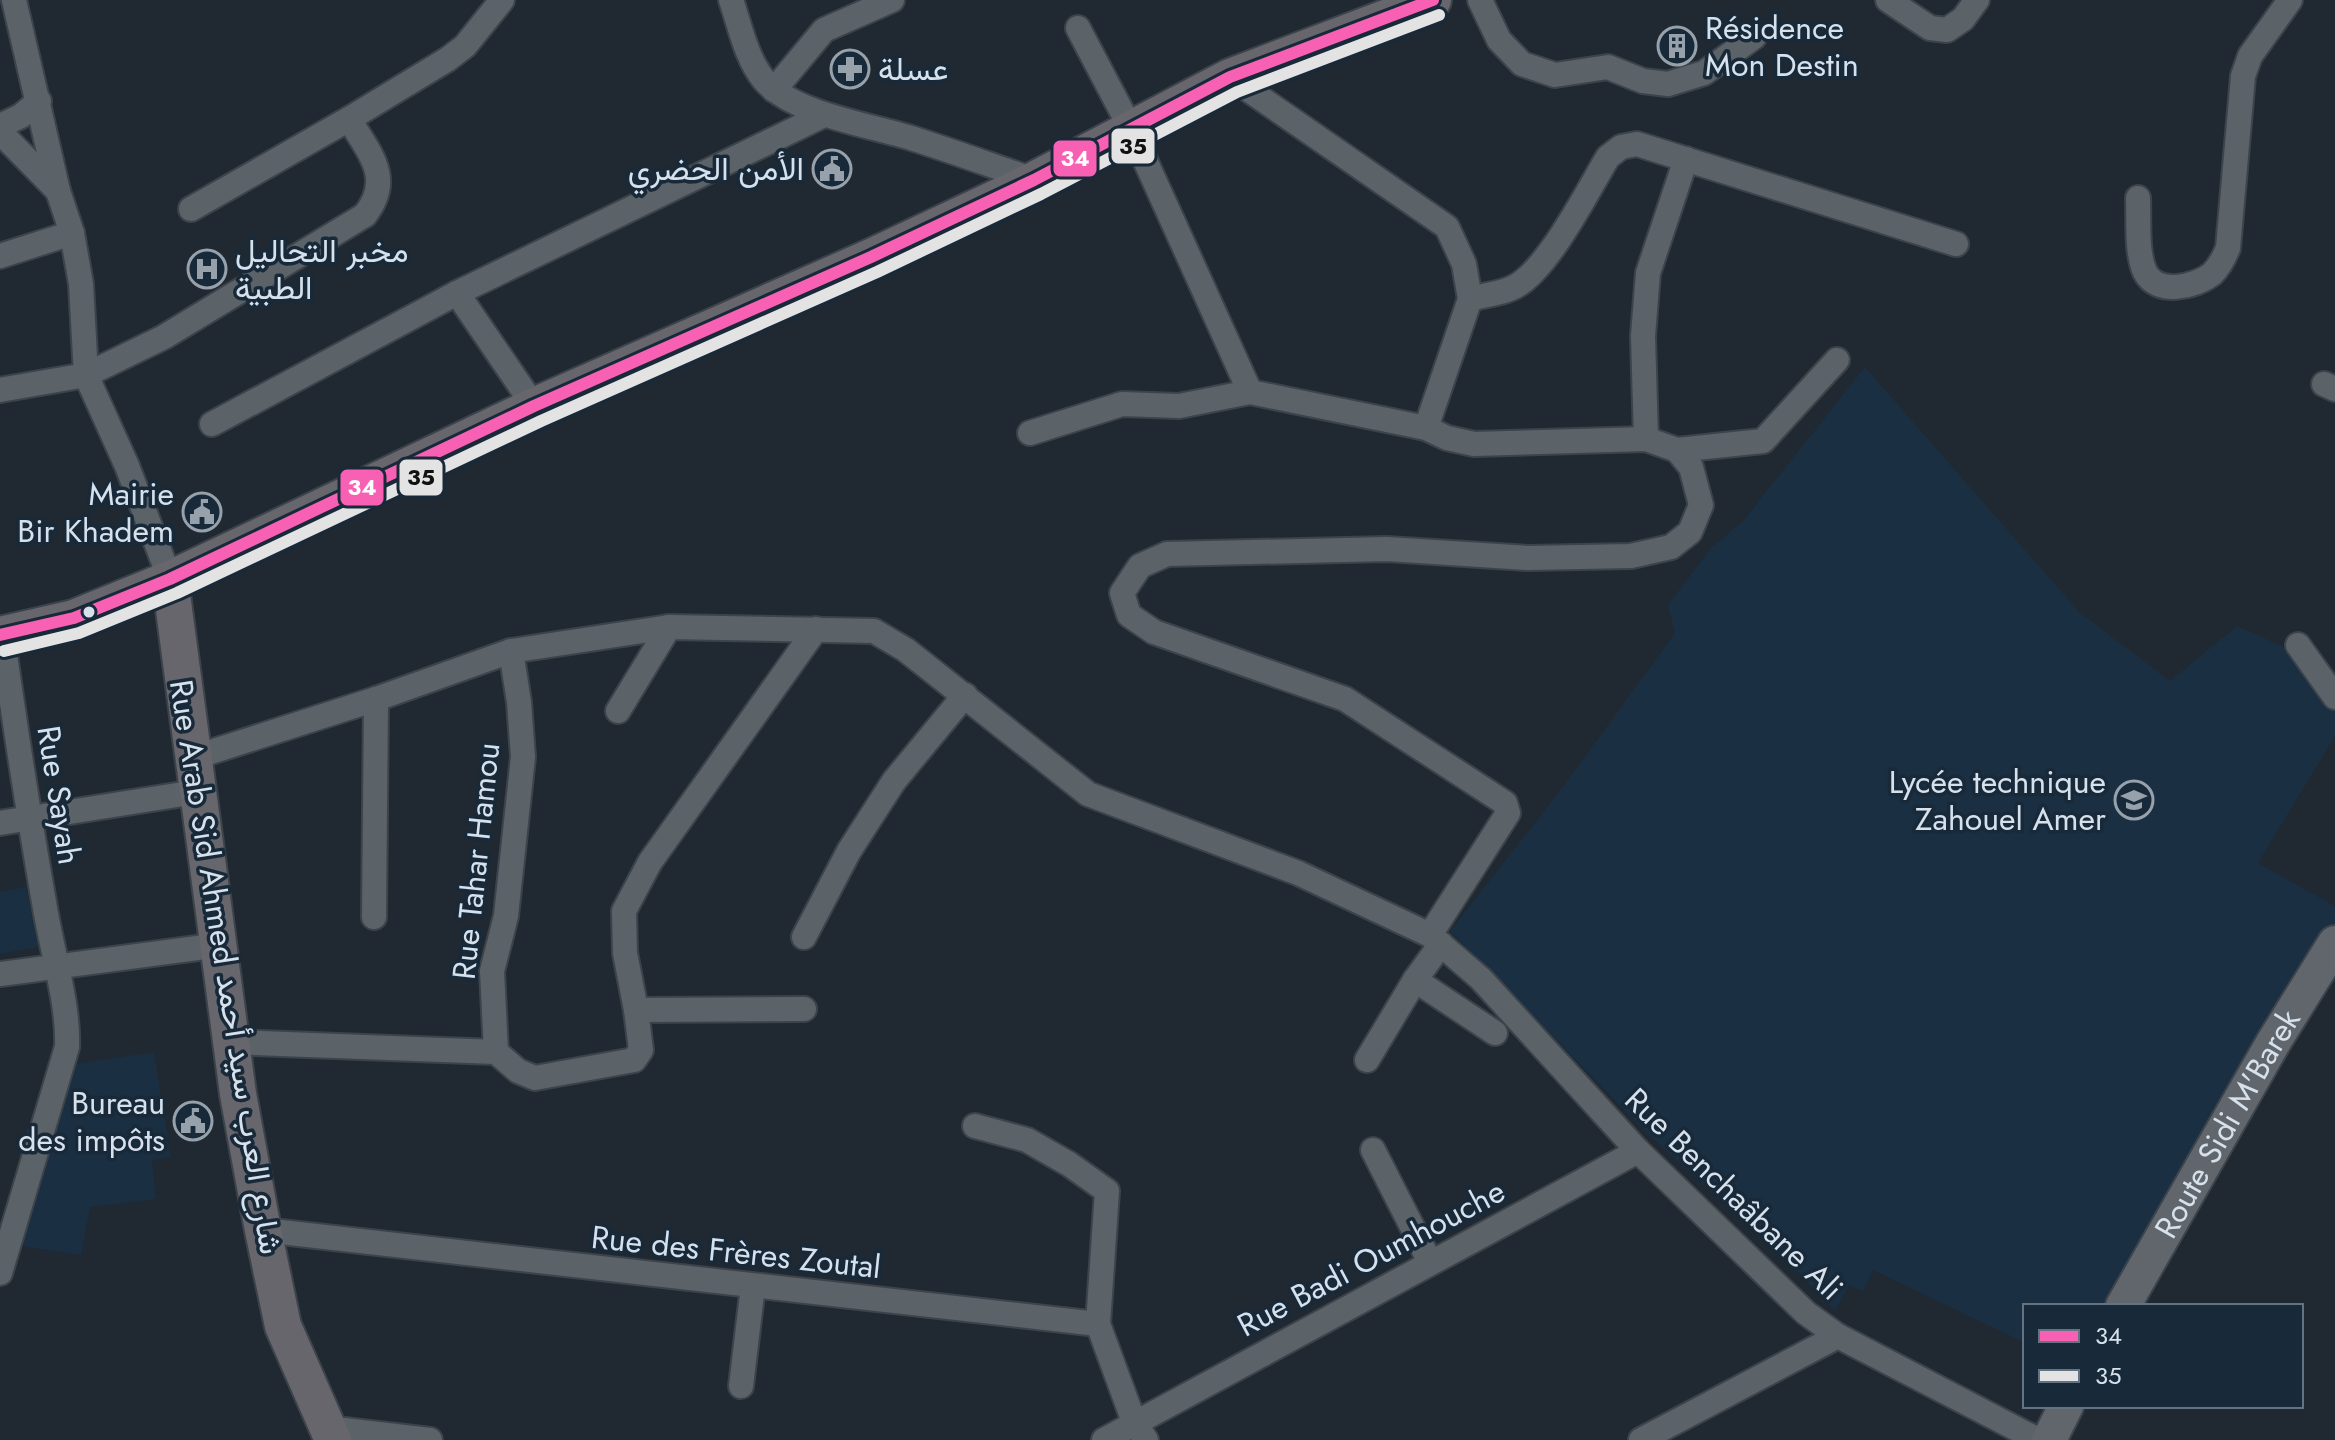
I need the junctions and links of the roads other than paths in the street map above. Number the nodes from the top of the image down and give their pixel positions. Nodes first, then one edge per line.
1 (14, 0) edge
2 (502, 0) edge
3 (731, 0) edge
4 (892, 0) edge
5 (1433, 0) edge
6 (1480, 0) edge
7 (1888, 0) edge
8 (1977, 0) edge
9 (2290, 0) edge
10 (1078, 28) dead end
11 (1754, 37) dead end
12 (1230, 77) junction
13 (774, 90) junction
14 (39, 101) junction
15 (824, 115) junction
16 (349, 119) junction
17 (0, 129) edge
18 (1131, 129) junction
19 (1686, 159) junction
20 (1034, 180) junction
21 (58, 191) junction
22 (2138, 198) dead end
23 (191, 209) dead end
24 (72, 233) junction
25 (1956, 244) dead end
26 (0, 256) edge
27 (457, 293) junction
28 (1470, 299) junction
29 (1837, 360) dead end
30 (86, 375) junction
31 (0, 390) edge
32 (1250, 392) junction
33 (534, 406) junction
34 (212, 424) dead end
35 (1426, 428) junction
36 (1030, 433) dead end
37 (1646, 439) junction
38 (1677, 450) junction
39 (170, 579) junction
40 (669, 627) junction
41 (816, 629) junction
42 (1, 634) edge
43 (2298, 645) dead end
44 (511, 651) junction
45 (965, 695) junction
46 (2335, 697) edge
47 (376, 699) junction
48 (618, 711) dead end
49 (194, 775) junction
50 (29, 818) junction
51 (0, 823) edge
52 (374, 917) dead end
53 (804, 937) dead end
54 (1435, 939) junction
55 (2335, 943) edge
56 (220, 945) junction
57 (55, 965) junction
58 (0, 974) edge
59 (1415, 980) junction
60 (804, 1009) dead end
61 (636, 1010) junction
62 (1495, 1033) dead end
63 (231, 1042) junction
64 (496, 1052) junction
65 (1367, 1060) dead end
66 (975, 1126) dead end
67 (1373, 1150) dead end
68 (1638, 1151) junction
69 (263, 1230) junction
70 (1430, 1262) junction
71 (0, 1273) edge
72 (753, 1286) junction
73 (2124, 1304) edge
74 (1098, 1324) junction
75 (1838, 1336) junction
76 (741, 1386) dead end
77 (2065, 1408) edge
78 (330, 1434) edge
79 (1144, 1434) edge
80 (430, 1440) edge
81 (1104, 1440) edge
82 (1641, 1440) edge
83 (2038, 1440) edge
84 (2049, 1440) edge

1 - 14 street
2 - 16 street
3 - 13 street
4 - 13 street
5 - 12 main road
6 - 11 street
7 - 8 street
9 - 22 street
10 - 18 street
12 - 18 main road
12 - 28 street
13 - 15 street
14 - 17 street
14 - 21 street
15 - 20 street
15 - 27 street
16 - 23 street
16 - 30 street
17 - 21 street
18 - 20 main road
18 - 32 street
19 - 25 street
19 - 28 street
19 - 37 street
20 - 33 main road
21 - 24 street
24 - 26 street
24 - 30 street
27 - 33 street
27 - 34 street
28 - 35 street
29 - 38 street
30 - 31 street
30 - 39 street
32 - 35 street
32 - 36 street
33 - 39 main road
35 - 37 street
37 - 38 street
38 - 54 street
39 - 42 main road
39 - 49 main road, Rue Arab Sid Ahmed شارع العرب سيد أحمد
40 - 41 street, Rue Benchaâbane Ali
40 - 44 street, Rue Benchaâbane Ali
40 - 48 street
41 - 45 street, Rue Benchaâbane Ali
41 - 61 street
42 - 50 street, Rue Sayah
43 - 46 street
44 - 47 street, Rue Benchaâbane Ali
44 - 64 street, Rue Tahar Hamou
45 - 53 street
45 - 54 street, Rue Benchaâbane Ali
47 - 49 street, Rue Benchaâbane Ali
47 - 52 street
49 - 50 street, Rue Benchaâbane Ali
49 - 56 main road, Rue Arab Sid Ahmed شارع العرب سيد أحمد
50 - 51 street, Rue Benchaâbane Ali
50 - 57 street, Rue Sayah
54 - 59 street
54 - 68 street, Rue Benchaâbane Ali
55 - 73 main road, Route Sidi M'Barek
56 - 57 street
56 - 63 main road, Rue Arab Sid Ahmed شارع العرب سيد أحمد
57 - 58 street
57 - 71 street, Rue Sayah
59 - 62 street
59 - 65 street
60 - 61 street
61 - 64 street
63 - 64 street
63 - 69 main road, Rue Arab Sid Ahmed شارع العرب سيد أحمد
66 - 74 street
67 - 70 street
68 - 70 street, Rue Badi Oumhouche
68 - 75 street, Rue Benchaâbane Ali
69 - 72 street, Rue des Frères Zoutal
69 - 78 main road, Rue Arab Sid Ahmed شارع العرب سيد أحمد
70 - 79 street, Rue Badi Oumhouche
72 - 74 street, Rue des Frères Zoutal
72 - 76 street
74 - 79 street
75 - 82 street
75 - 83 street, Rue Benchaâbane Ali
77 - 84 main road
78 - 80 street
79 - 81 street, Rue Badi Oumhouche

